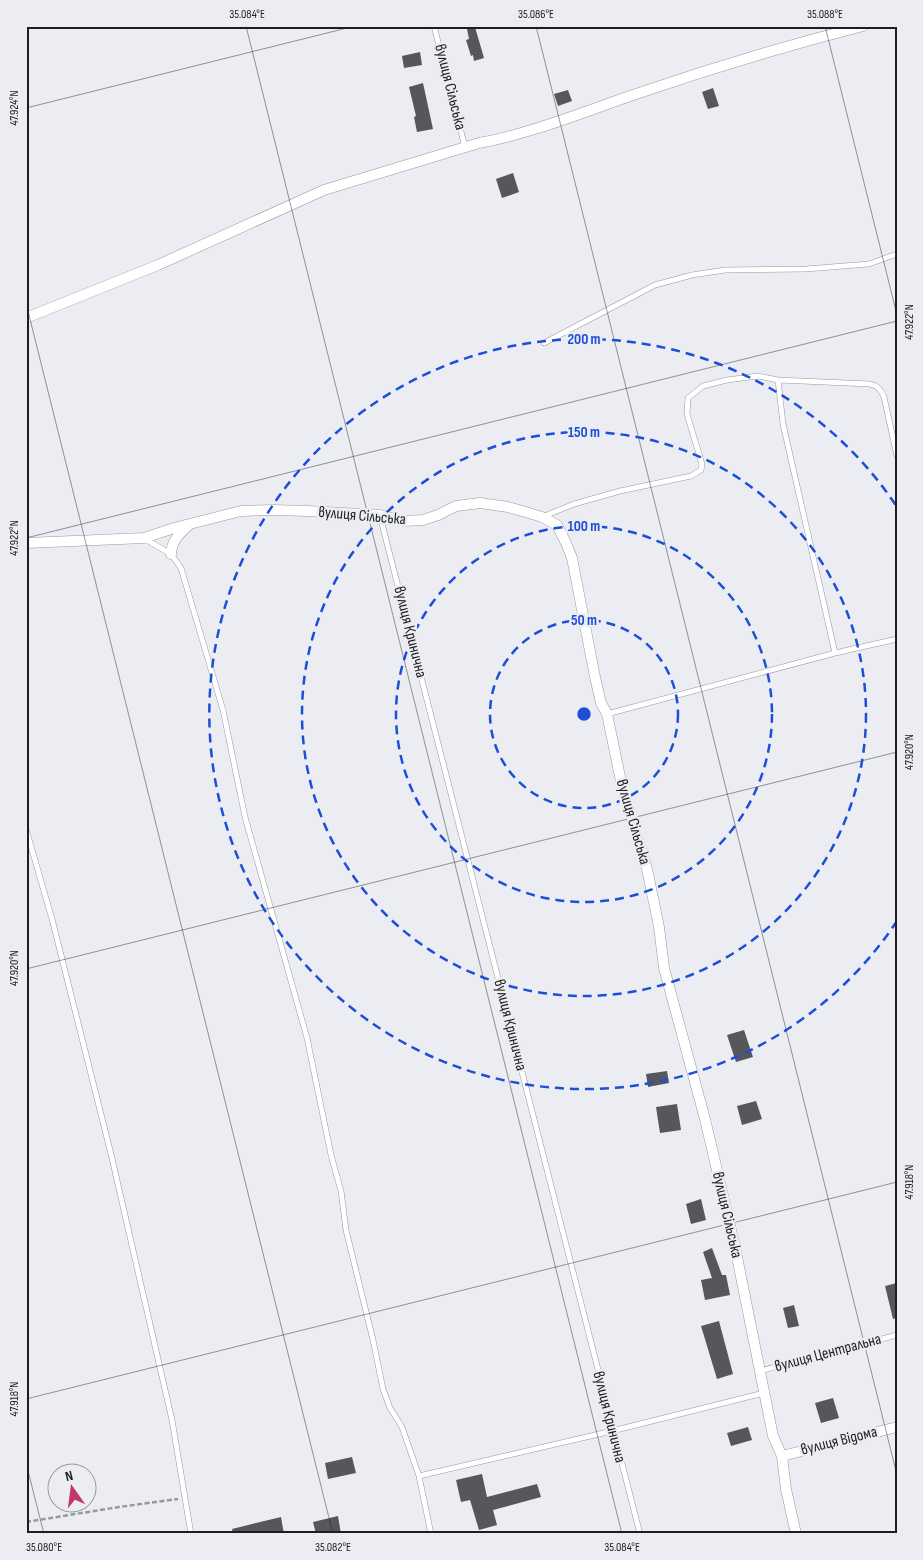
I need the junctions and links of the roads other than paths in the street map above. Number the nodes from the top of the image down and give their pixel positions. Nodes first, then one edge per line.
1 (434, 26) edge
2 (864, 26) edge
3 (465, 147) junction
4 (897, 254) edge
5 (26, 318) edge
6 (544, 343) dead end
7 (778, 380) junction
8 (897, 456) edge
9 (380, 516) junction
10 (542, 517) junction
11 (190, 524) junction
12 (144, 538) junction
13 (26, 543) edge
14 (171, 554) junction
15 (897, 639) edge
16 (835, 653) junction
17 (606, 714) junction
18 (26, 829) edge
19 (897, 1335) edge
20 (760, 1371) junction
21 (764, 1393) junction
22 (897, 1427) edge
23 (612, 1431) junction
24 (782, 1456) junction
25 (419, 1476) junction
26 (191, 1534) edge
27 (431, 1534) edge
28 (640, 1534) edge
29 (796, 1534) edge

1 - 3 lane, вулиця Сільська
2 - 3 street
3 - 5 street
4 - 6 lane
7 - 8 lane
7 - 10 lane
7 - 16 lane
9 - 10 street, вулиця Сільська
9 - 11 street, вулиця Сільська
9 - 23 lane, вулиця Кринична
10 - 17 street, вулиця Сільська
11 - 12 street, вулиця Сільська
11 - 14 street
12 - 13 street, вулиця Сільська
12 - 14 lane
14 - 25 lane
15 - 16 lane
16 - 17 lane
17 - 20 street, вулиця Сільська
18 - 26 lane
19 - 20 lane, вулиця Центральна
20 - 21 street, вулиця Сільська
21 - 23 lane
21 - 24 street, вулиця Сільська
22 - 24 street, вулиця Відома
23 - 25 lane
23 - 28 lane, вулиця Кринична
24 - 29 street, вулиця Сільська
25 - 27 lane

